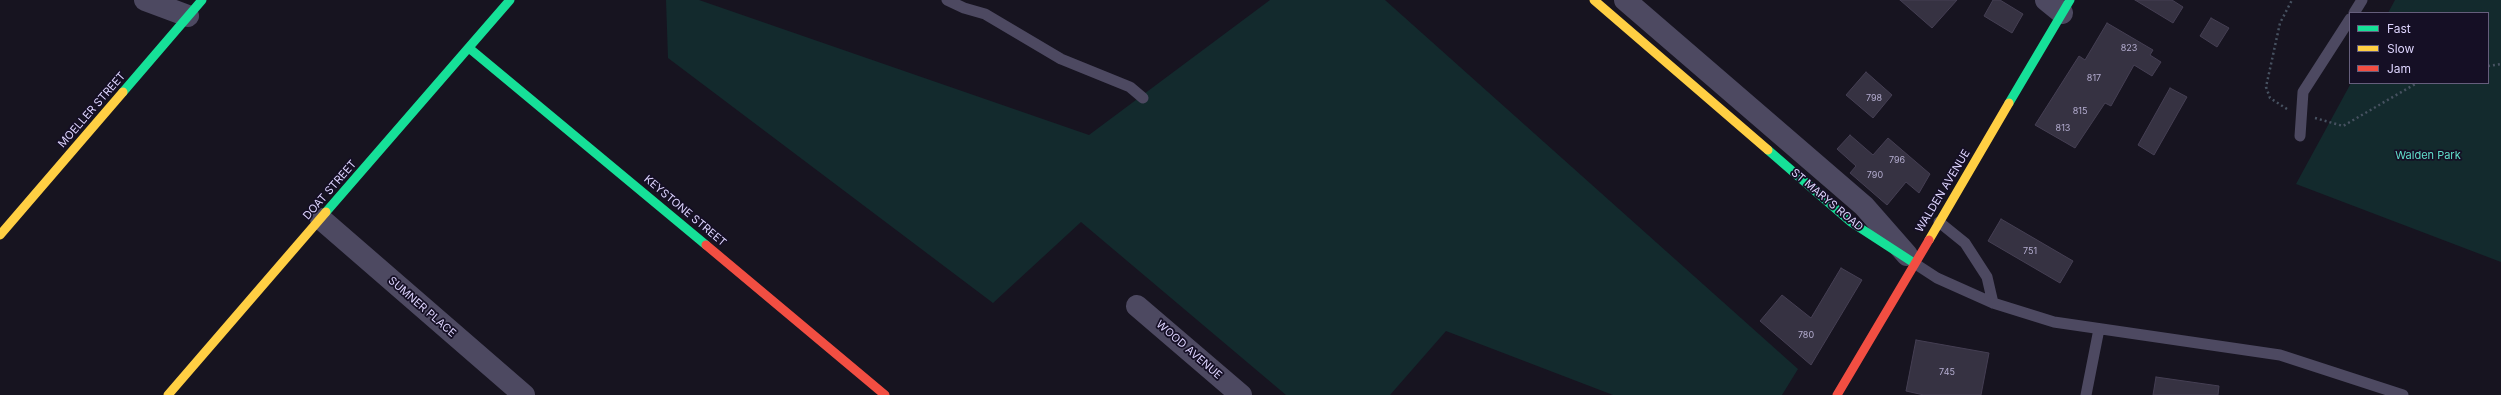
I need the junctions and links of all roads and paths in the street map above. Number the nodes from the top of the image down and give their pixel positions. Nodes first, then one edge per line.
1 (145, 0) edge
2 (510, 0) edge
3 (947, 0) edge
4 (1594, 0) edge
5 (1626, 0) edge
6 (2292, 0) edge
7 (2362, 0) edge
8 (2060, 4) edge
9 (195, 8) edge
10 (2355, 12) edge
11 (2349, 21) edge
12 (469, 48) junction
13 (2501, 64) edge
14 (2489, 66) edge
15 (2416, 84) edge
16 (1708, 85) junction
17 (1143, 98) dead end
18 (2302, 113) junction
19 (2300, 136) dead end
20 (321, 219) junction
21 (1939, 222) junction
22 (0, 235) edge
23 (1914, 264) junction
24 (1993, 304) junction
25 (1137, 306) dead end
26 (2099, 329) junction
27 (168, 395) edge
28 (524, 395) edge
29 (886, 395) edge
30 (1241, 395) edge
31 (1837, 395) edge
32 (2086, 395) edge
33 (2403, 395) edge

1 - 9 street
2 - 12 street, DOAT STREET
3 - 17 lane
4 - 16 street, ST MARYS ROAD
5 - 16 street, ST MARYS ROAD
6 - 18 path
7 - 10 lane
8 - 21 street, WALDEN AVENUE
9 - 22 street, MOELLER STREET
11 - 18 lane
12 - 20 street, DOAT STREET
12 - 29 street, KEYSTONE STREET
13 - 14 path
15 - 18 path
16 - 23 street, ST MARYS ROAD
18 - 19 lane
20 - 27 street, DOAT STREET
20 - 28 street, SUMNER PLACE
21 - 23 street, WALDEN AVENUE
21 - 24 lane
23 - 24 lane
23 - 31 street, WALDEN AVENUE
24 - 26 lane
25 - 30 street, WOOD AVENUE
26 - 32 lane
26 - 33 lane

